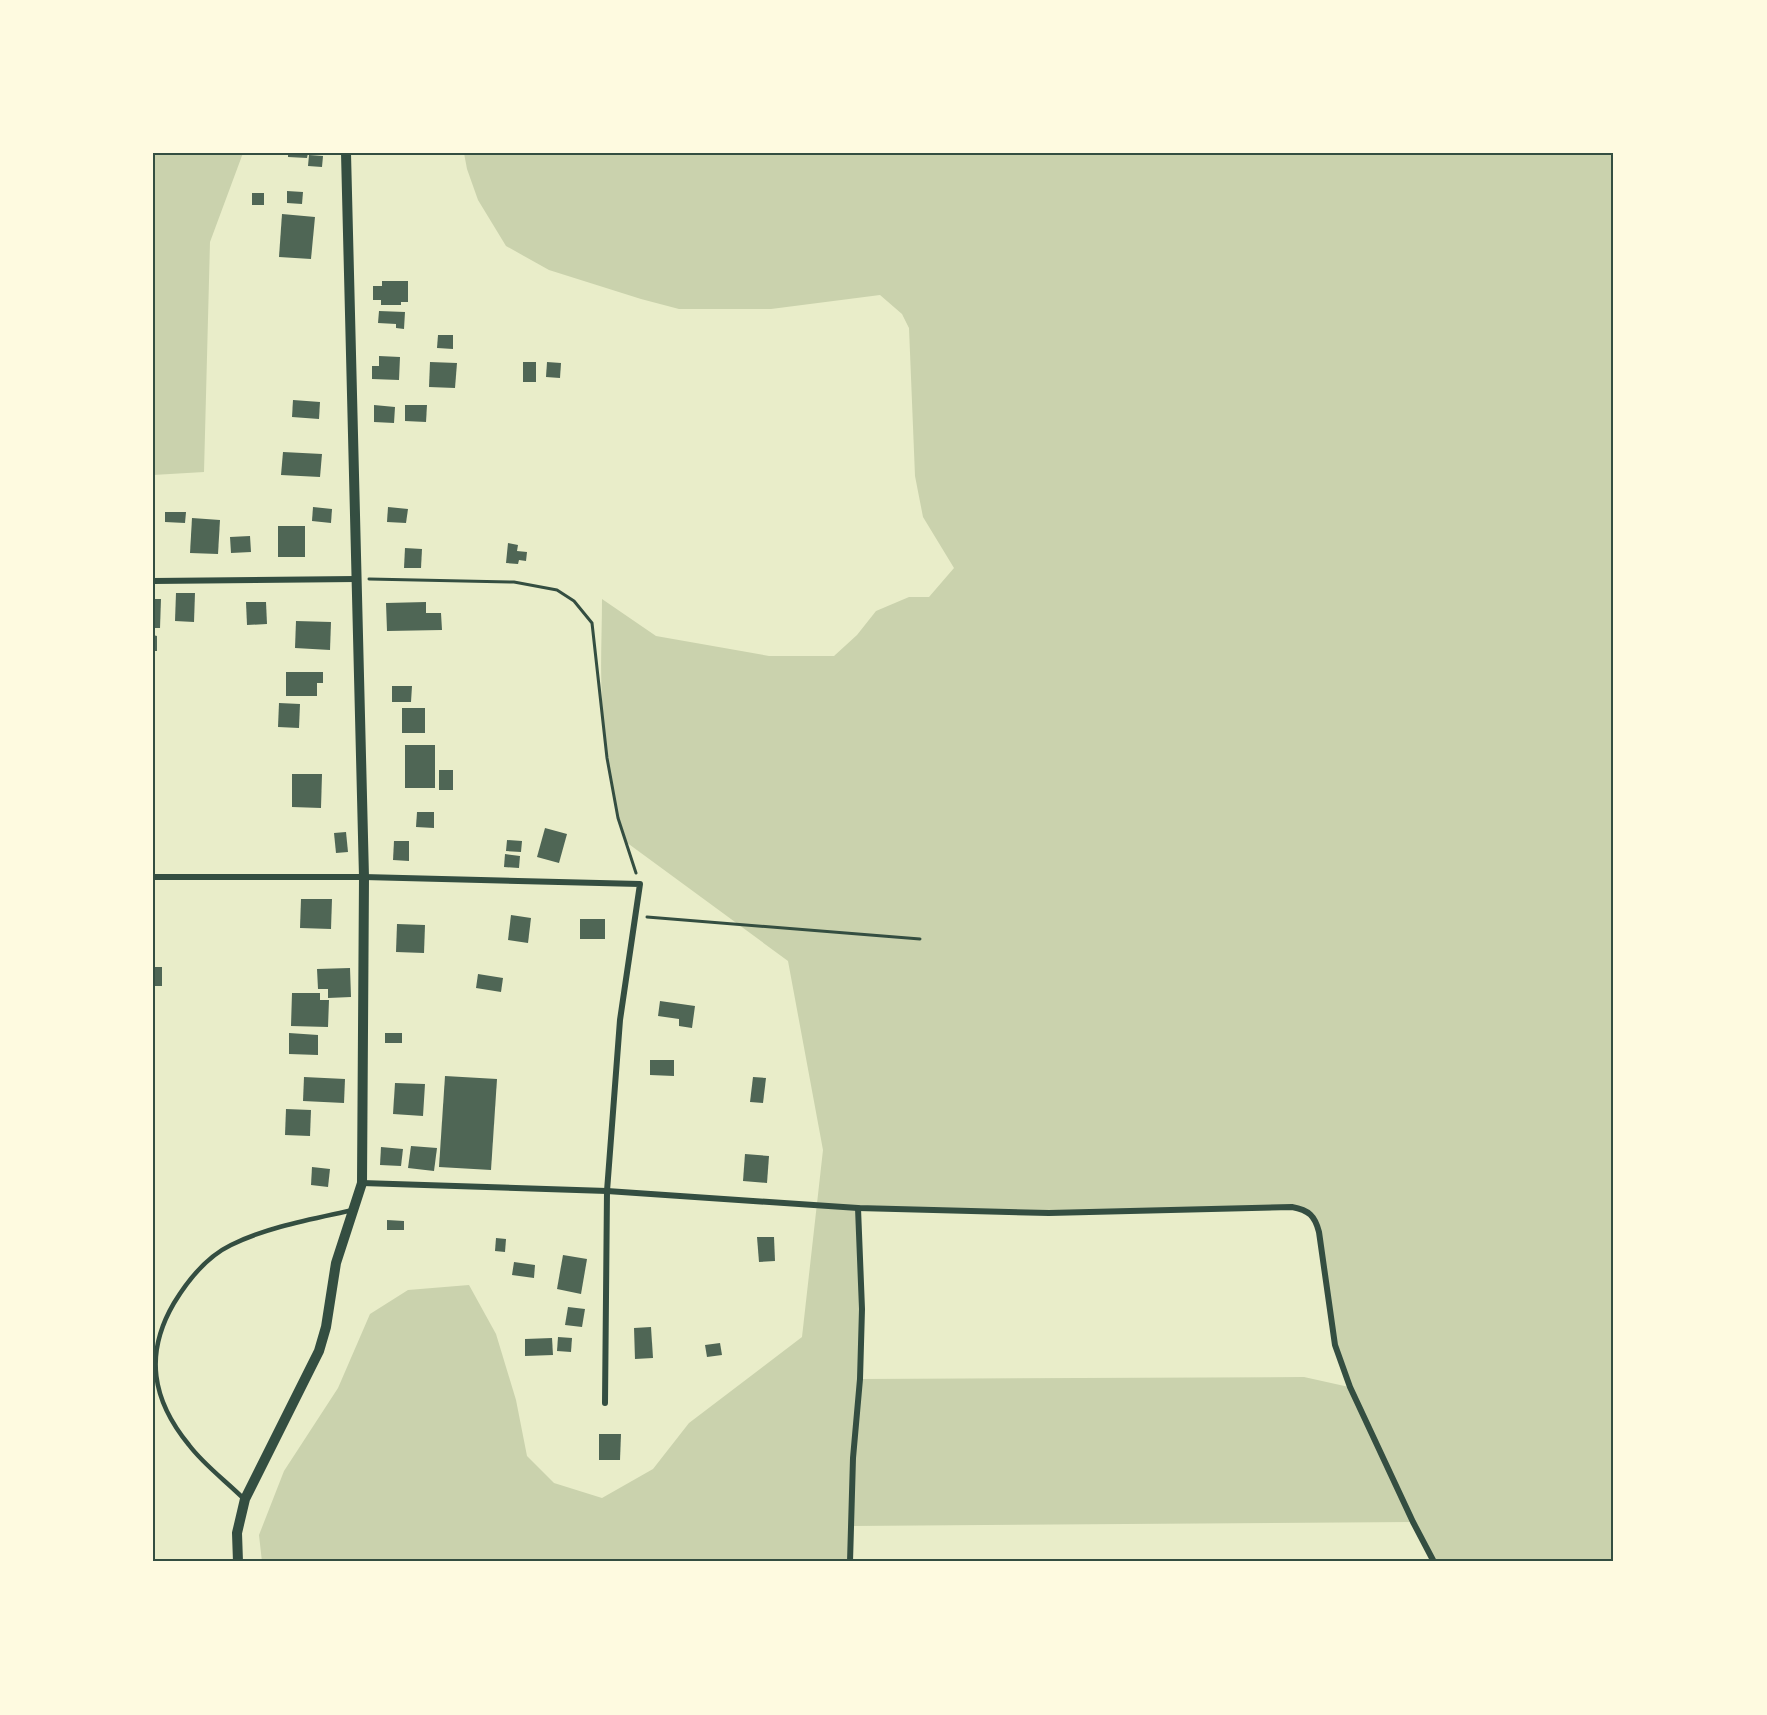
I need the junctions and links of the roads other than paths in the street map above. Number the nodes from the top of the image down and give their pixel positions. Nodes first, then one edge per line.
1 (346, 153) edge
2 (356, 579) junction
3 (153, 581) edge
4 (153, 877) edge
5 (364, 877) junction
6 (362, 1183) junction
7 (607, 1191) junction
8 (858, 1208) junction
9 (353, 1210) junction
10 (605, 1403) dead end
11 (245, 1499) junction
12 (238, 1562) edge
13 (849, 1562) edge
14 (1434, 1562) edge

1 - 2 street
2 - 3 street
2 - 5 street
4 - 5 street
5 - 6 street
5 - 7 street
6 - 7 street
6 - 9 street
7 - 8 street
7 - 10 street
8 - 13 street
8 - 14 street
9 - 11 street
9 - 11 lane
11 - 12 street

